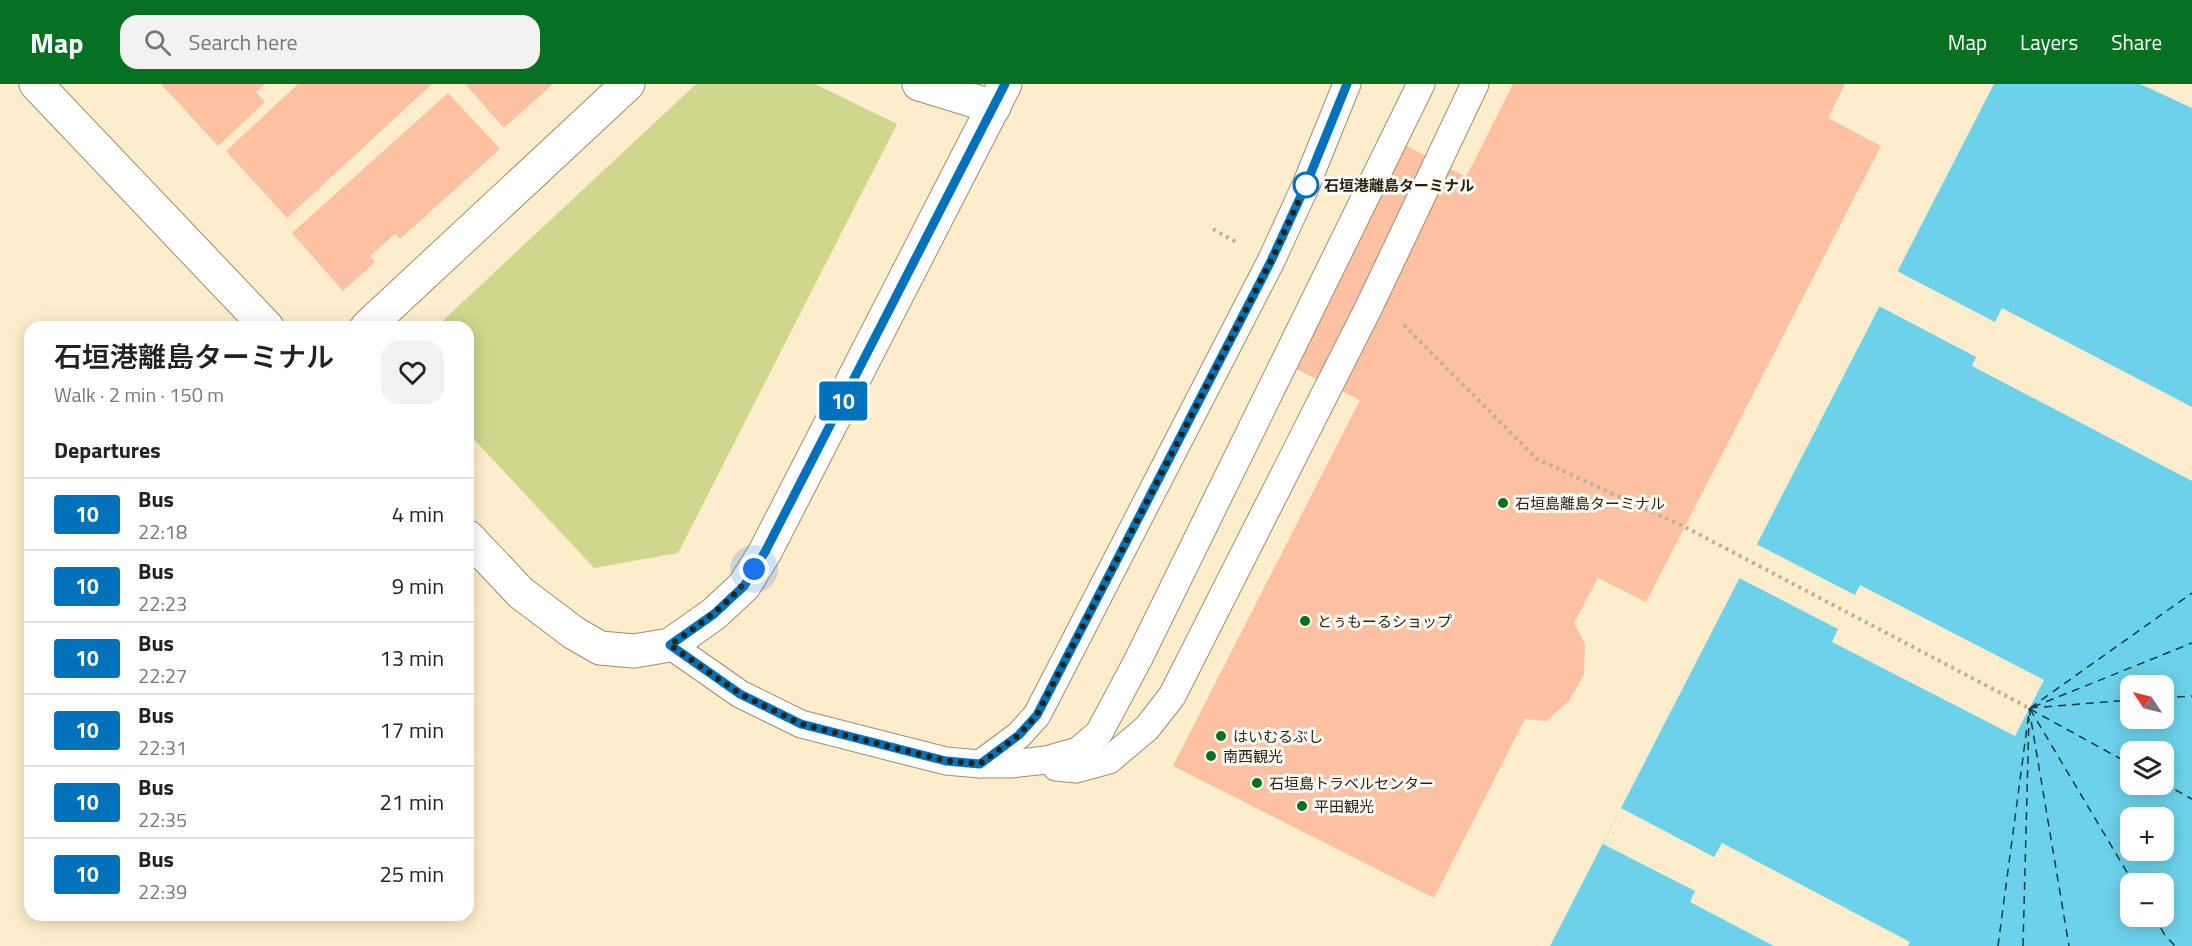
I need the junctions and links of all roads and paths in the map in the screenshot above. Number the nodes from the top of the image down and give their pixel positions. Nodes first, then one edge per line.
1 (628, 84) edge
2 (919, 84) edge
3 (1347, 84) edge
4 (1421, 84) edge
5 (1474, 84) edge
6 (46, 88) edge
7 (999, 95) edge
8 (261, 321) edge
9 (373, 321) edge
10 (1406, 326) dead end
11 (474, 543) edge
12 (670, 645) junction
13 (2029, 708) dead end
14 (980, 764) junction
15 (1011, 764) junction

1 - 9 street
2 - 7 street
3 - 14 lane
4 - 15 lane
5 - 15 lane
6 - 8 street
7 - 12 street
10 - 13 path
11 - 12 street
12 - 14 lane
14 - 15 lane

